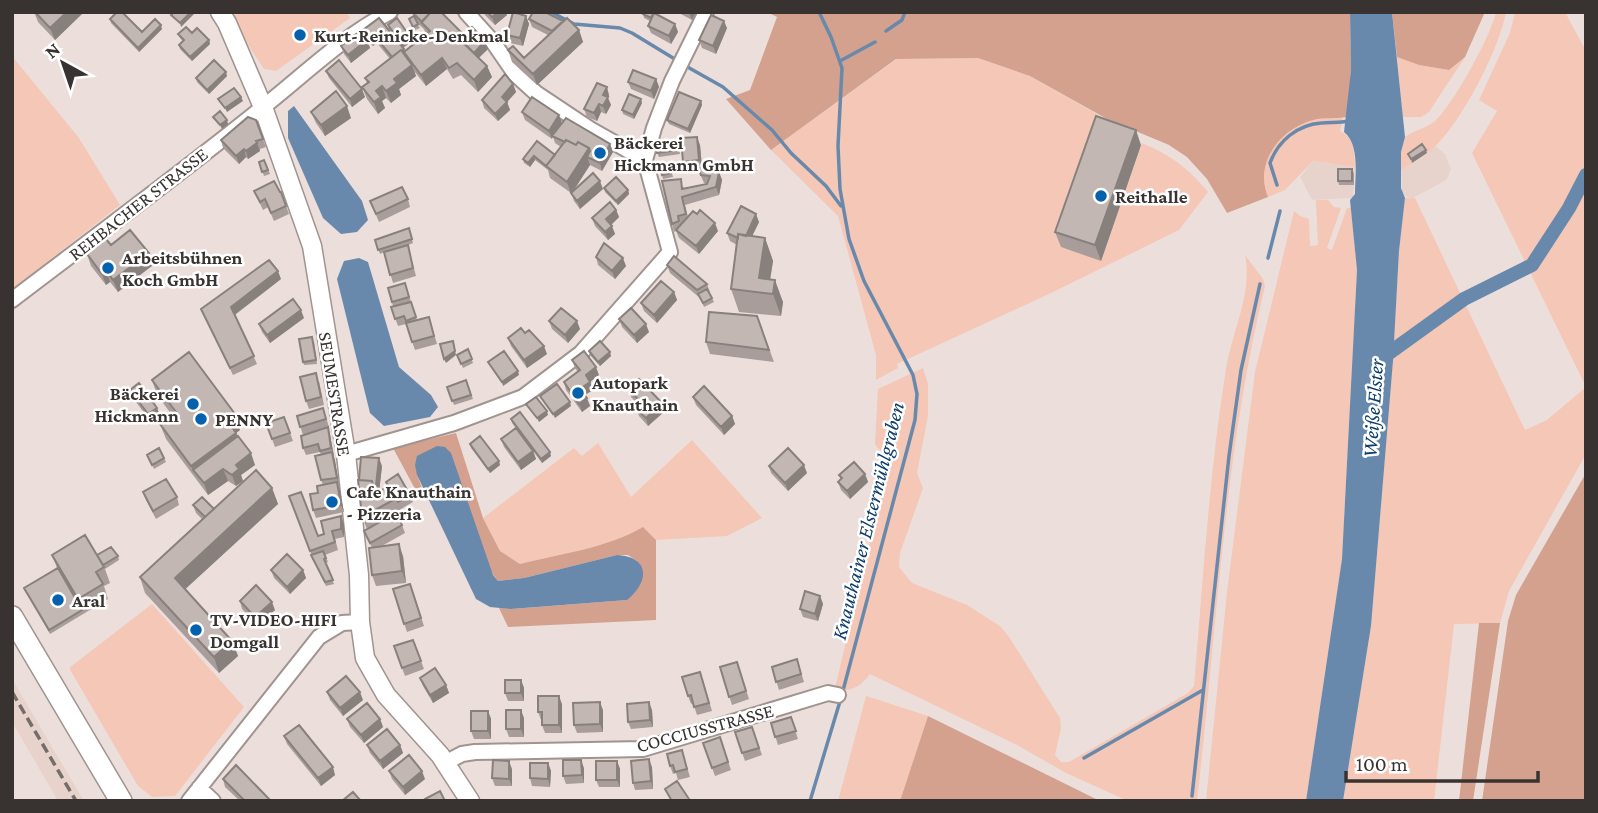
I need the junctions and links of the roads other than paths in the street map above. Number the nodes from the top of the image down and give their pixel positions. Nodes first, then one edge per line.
1 (220, 12) edge
2 (390, 12) edge
3 (466, 12) edge
4 (706, 12) edge
5 (263, 107) junction
6 (645, 160) junction
7 (12, 300) edge
8 (346, 454) junction
9 (12, 617) edge
10 (360, 622) junction
11 (838, 695) dead end
12 (445, 763) junction
13 (199, 788) junction
14 (121, 801) edge
15 (189, 801) edge
16 (213, 801) edge
17 (470, 801) edge

1 - 5 street, SEUMESTRASSE
2 - 5 street, REHBACHER STRASSE
3 - 6 street
4 - 6 street
5 - 7 street, REHBACHER STRASSE
5 - 8 street, SEUMESTRASSE
6 - 8 street
8 - 10 street, SEUMESTRASSE
9 - 14 main road
10 - 12 street, SEUMESTRASSE
10 - 13 street
11 - 12 street, COCCIUSSTRASSE
12 - 17 street, SEUMESTRASSE
13 - 15 street
13 - 16 street

